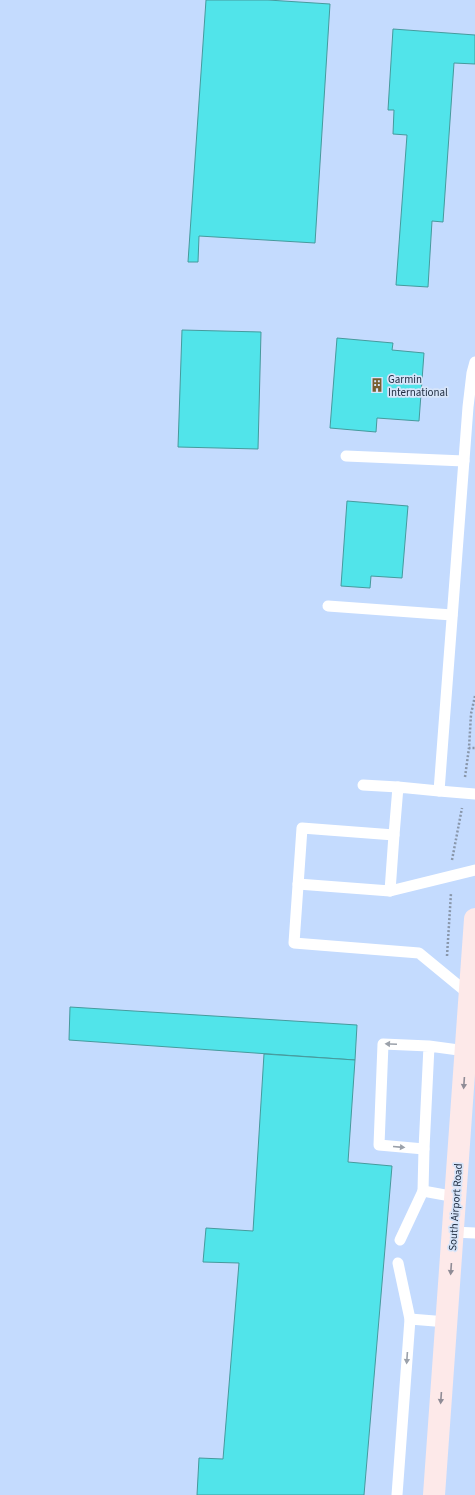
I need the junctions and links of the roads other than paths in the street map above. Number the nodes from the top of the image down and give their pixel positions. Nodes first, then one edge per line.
1 (475, 362) edge
2 (346, 456) dead end
3 (464, 461) junction
4 (328, 606) dead end
5 (452, 615) junction
6 (363, 785) dead end
7 (398, 787) junction
8 (439, 791) junction
9 (475, 794) edge
10 (394, 835) junction
11 (475, 870) edge
12 (298, 884) junction
13 (390, 891) junction
14 (475, 919) edge
15 (470, 995) junction
16 (430, 1046) junction
17 (466, 1051) junction
18 (424, 1149) junction
19 (423, 1191) junction
20 (456, 1197) junction
21 (454, 1232) junction
22 (475, 1233) edge
23 (400, 1240) dead end
24 (398, 1263) dead end
25 (410, 1319) junction
26 (447, 1322) junction
27 (397, 1495) edge
28 (434, 1495) edge

1 - 3 lane
2 - 3 lane
3 - 5 lane
4 - 5 lane
5 - 8 lane
6 - 7 lane
7 - 8 lane
7 - 10 lane
8 - 9 lane
10 - 12 lane
10 - 13 lane
11 - 13 lane
12 - 13 lane
12 - 15 lane
14 - 15 street, South Airport Road
15 - 17 street, South Airport Road
16 - 17 lane
16 - 18 lane
16 -> 18 lane
17 -> 20 street, South Airport Road
18 - 19 lane
19 - 20 lane
19 - 23 lane
20 - 21 street, South Airport Road
21 - 22 lane
21 -> 26 street, South Airport Road
24 - 25 lane
25 - 26 lane
25 -> 27 lane
26 -> 28 street, South Airport Road

